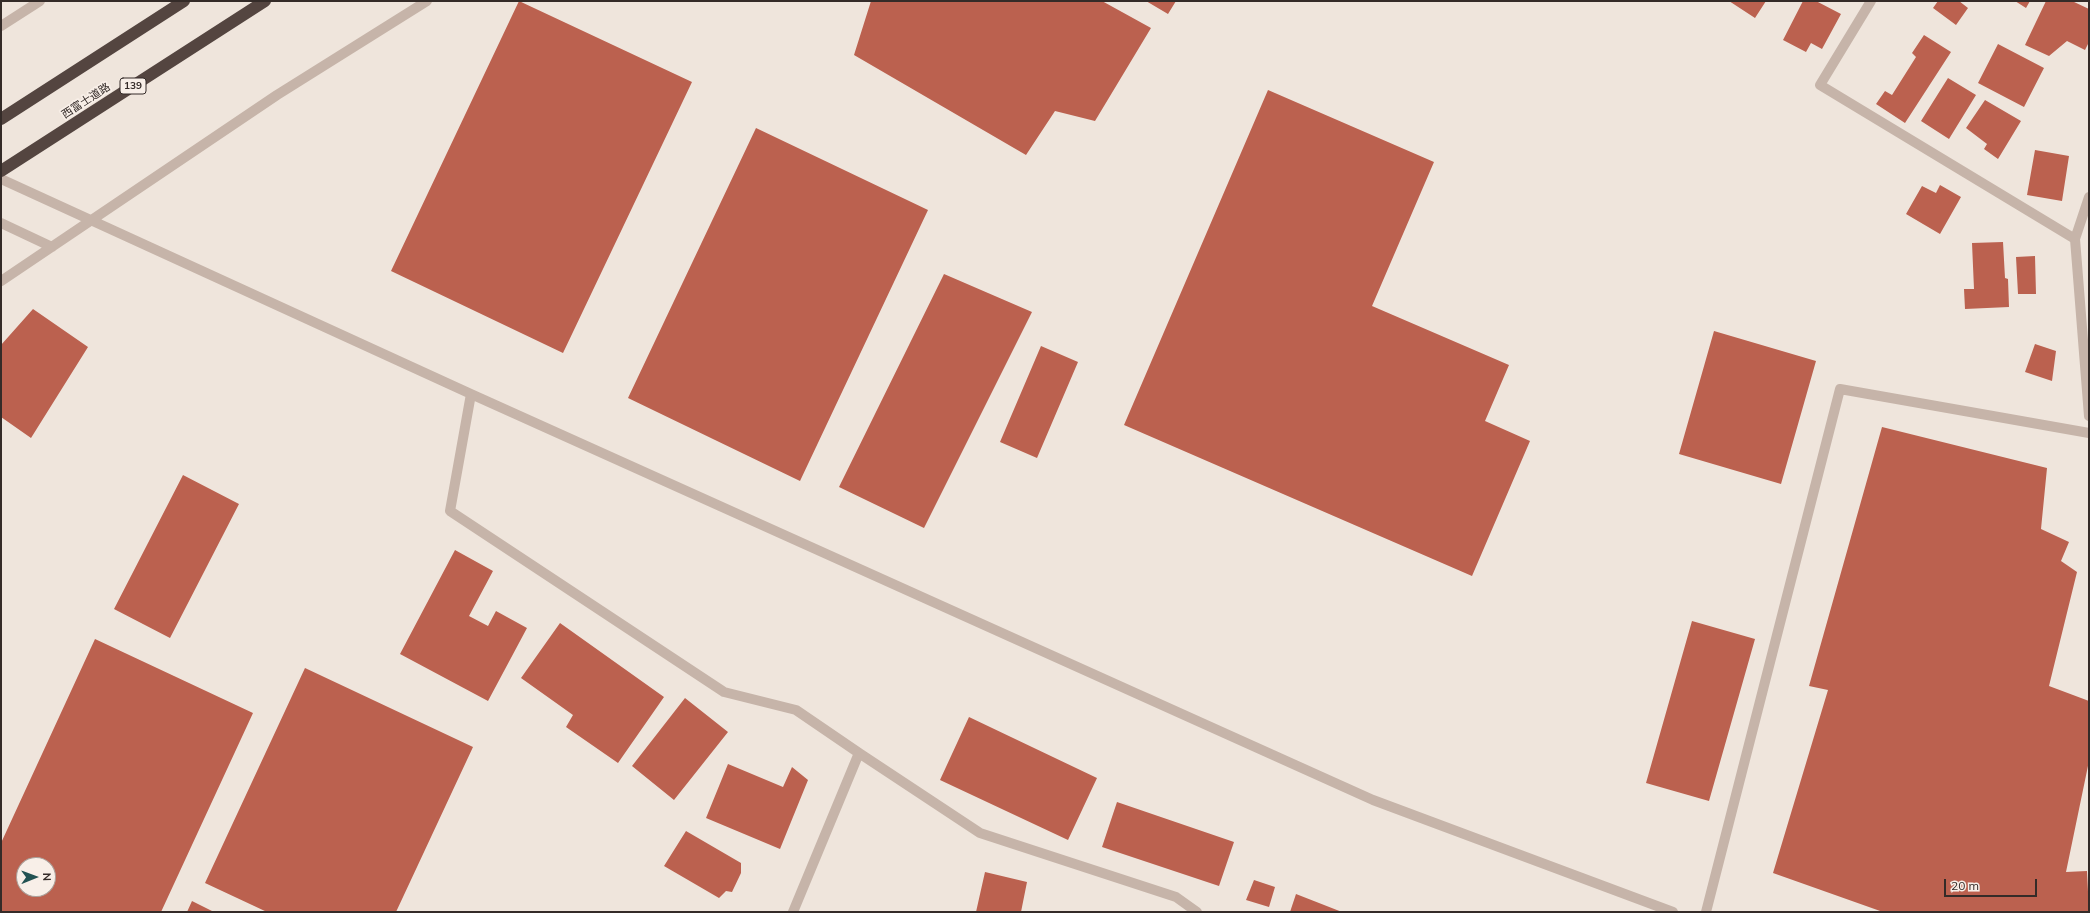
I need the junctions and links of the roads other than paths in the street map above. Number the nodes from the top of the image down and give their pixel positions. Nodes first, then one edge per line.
1 (40, 1) edge
2 (184, 1) edge
3 (265, 1) edge
4 (427, 1) edge
5 (1871, 1) edge
6 (1, 26) edge
7 (1, 119) edge
8 (1, 171) edge
9 (1, 179) edge
10 (2089, 197) edge
11 (89, 221) junction
12 (1, 223) edge
13 (2075, 239) junction
14 (52, 247) junction
15 (1, 281) edge
16 (471, 394) junction
17 (2089, 416) edge
18 (2089, 433) edge
19 (859, 753) junction
20 (793, 912) edge
21 (1197, 912) edge
22 (1673, 912) edge
23 (1706, 912) edge

1 - 6 street
2 - 7 highway
3 - 8 highway, 西富士道路 / 139
4 - 11 street
5 - 13 street
9 - 11 street
10 - 13 street
11 - 14 street
11 - 16 street
12 - 14 street
13 - 17 street
14 - 15 street
16 - 19 street
16 - 22 street
18 - 23 street
19 - 20 street
19 - 21 street

